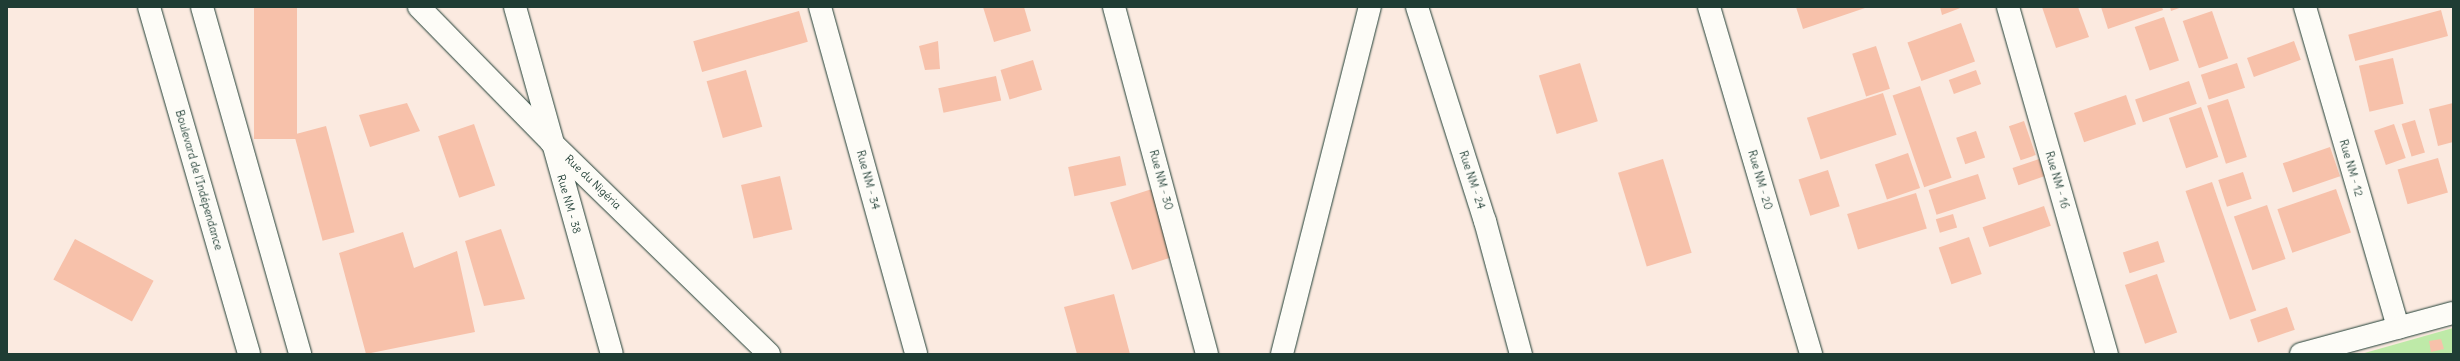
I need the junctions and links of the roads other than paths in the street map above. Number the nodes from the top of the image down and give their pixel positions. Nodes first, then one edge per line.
1 (149, 7) edge
2 (202, 7) edge
3 (419, 7) edge
4 (515, 7) edge
5 (820, 7) edge
6 (1114, 7) edge
7 (1370, 7) edge
8 (1417, 7) edge
9 (1709, 7) edge
10 (2008, 7) edge
11 (2305, 7) edge
12 (551, 142) junction
13 (2453, 313) edge
14 (2398, 328) junction
15 (249, 354) edge
16 (300, 354) edge
17 (612, 354) edge
18 (768, 354) edge
19 (916, 354) edge
20 (1207, 354) edge
21 (1282, 354) edge
22 (1521, 354) edge
23 (1811, 354) edge
24 (2107, 354) edge
25 (2301, 354) edge

1 - 15 street, Boulevard de l'Indépendance
2 - 16 street
3 - 12 street, Rue du Nigéria
4 - 12 street, Rue NM - 38
5 - 19 street, Rue NM - 34
6 - 20 street, Rue NM - 30
7 - 21 street
8 - 22 street, Rue NM - 24
9 - 23 street, Rue NM - 20
10 - 24 street, Rue NM - 16
11 - 14 street, Rue NM - 12
12 - 17 street, Rue NM - 38
12 - 18 street, Rue du Nigéria
13 - 14 street
14 - 25 street

